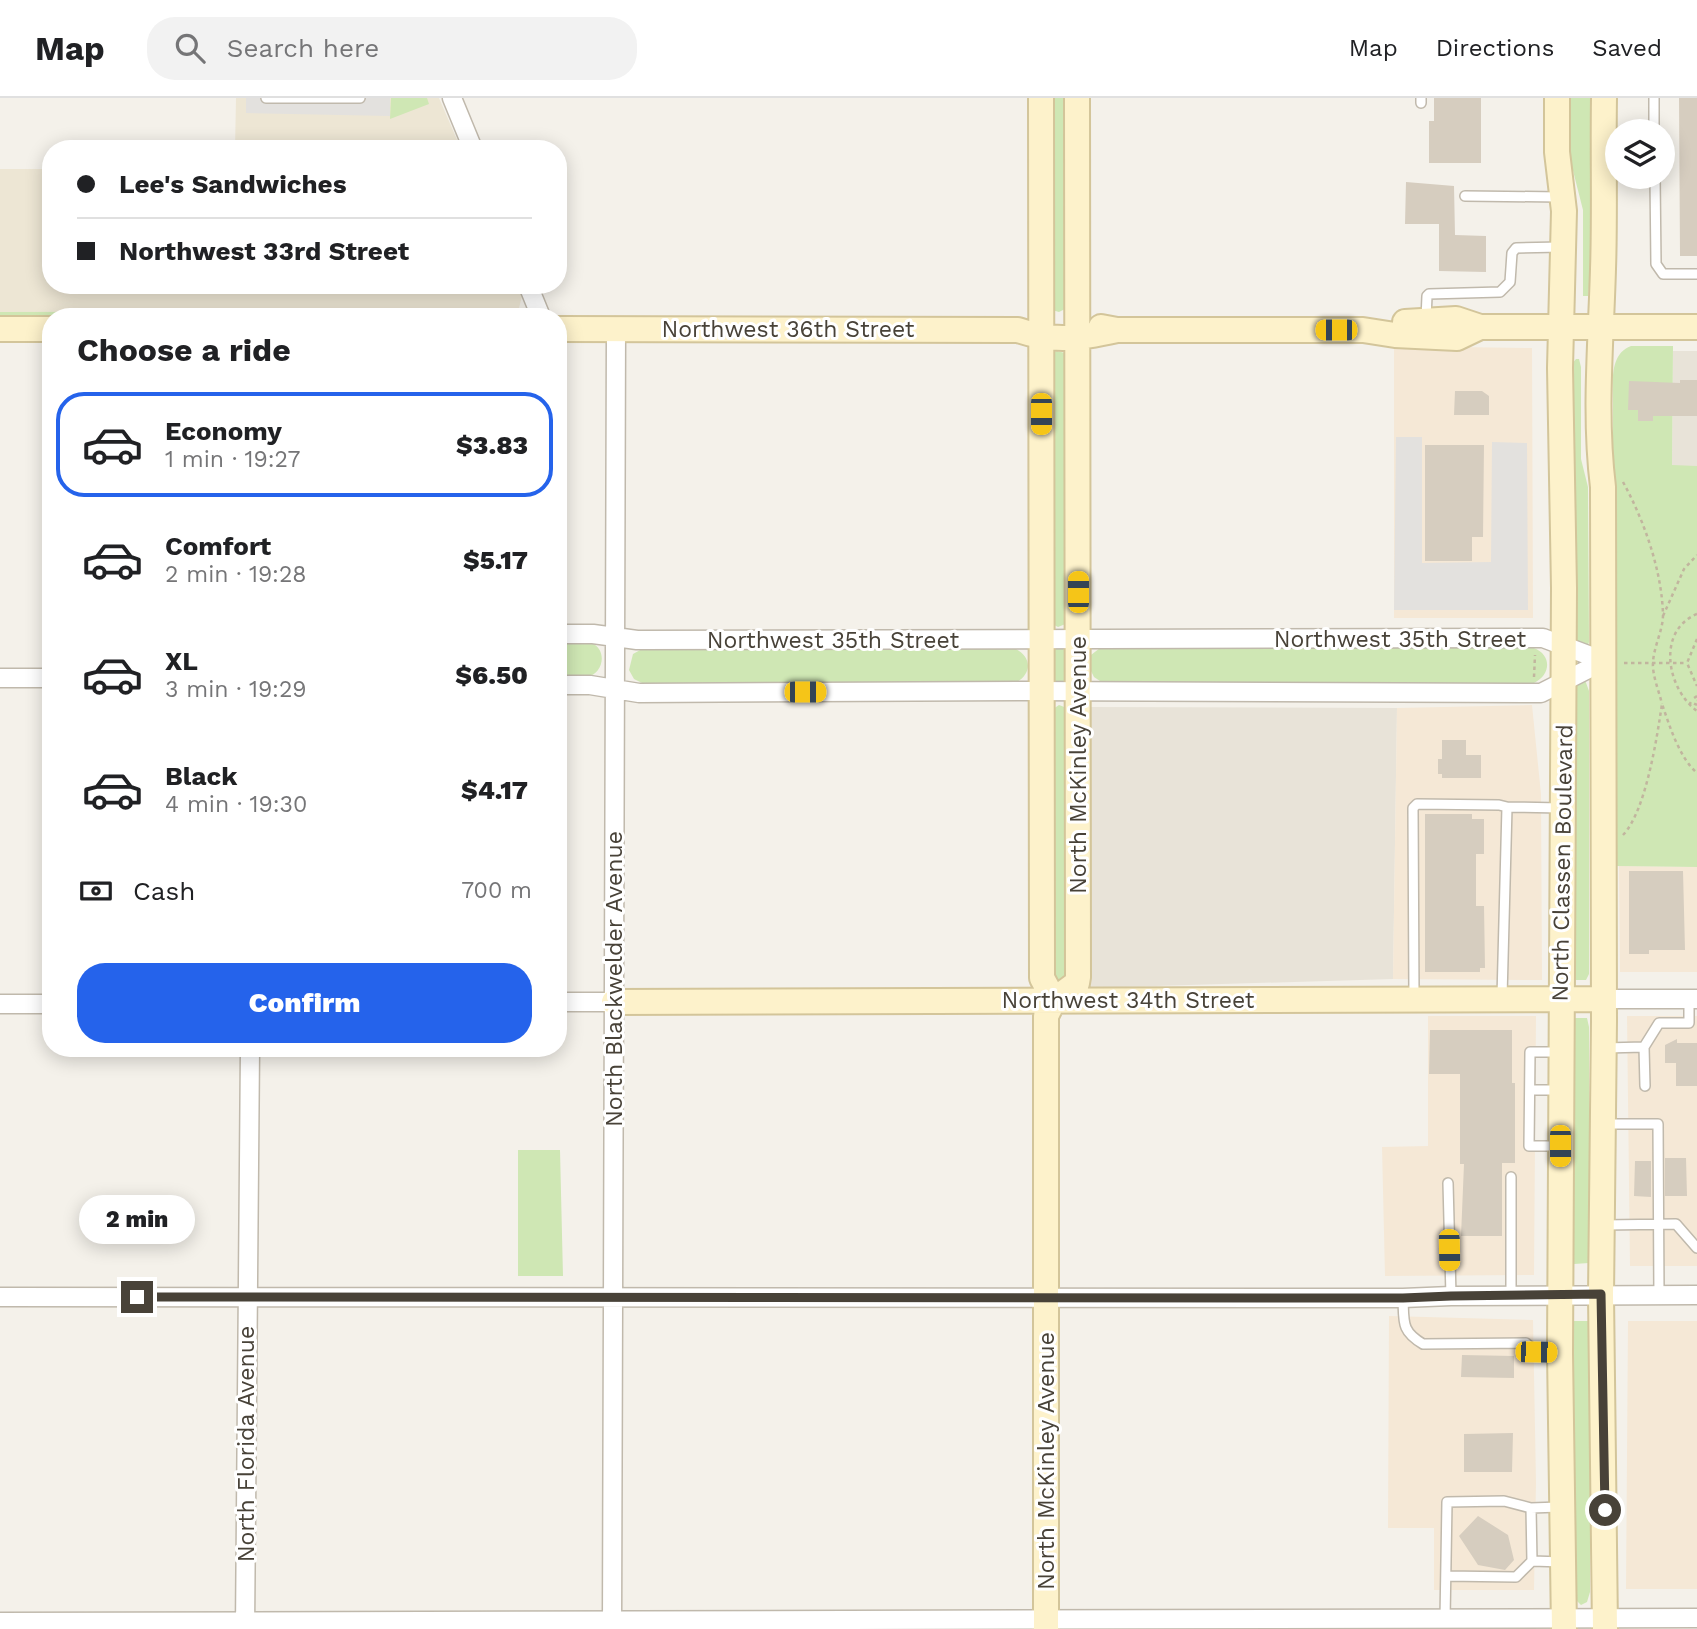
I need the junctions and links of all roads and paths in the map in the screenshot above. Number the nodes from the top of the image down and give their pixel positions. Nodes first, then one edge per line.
1 (266, 98) edge
2 (359, 98) edge
3 (452, 98) edge
4 (1041, 98) edge
5 (1077, 98) edge
6 (1557, 98) edge
7 (1604, 98) edge
8 (1654, 98) edge
9 (1606, 119) edge
10 (1654, 119) edge
11 (469, 140) edge
12 (1609, 189) edge
13 (1655, 189) edge
14 (1465, 196) dead end
15 (1563, 197) junction
16 (1564, 247) junction
17 (1697, 274) edge
18 (1425, 320) junction
19 (1480, 327) junction
20 (1562, 327) junction
21 (1601, 327) junction
22 (1697, 327) edge
23 (0, 329) edge
24 (42, 329) edge
25 (567, 329) edge
26 (616, 329) junction
27 (1033, 330) junction
28 (1077, 330) junction
29 (1363, 330) junction
30 (1621, 478) dead end
31 (1697, 555) edge
32 (1697, 615) edge
33 (1663, 616) junction
34 (567, 634) edge
35 (615, 637) junction
36 (1697, 639) edge
37 (1041, 640) junction
38 (1079, 640) junction
39 (1563, 647) junction
40 (1535, 649) dead end
41 (1615, 662) junction
42 (1687, 663) junction
43 (1652, 664) junction
44 (1669, 664) junction
45 (0, 678) edge
46 (42, 678) edge
47 (1534, 680) dead end
48 (1563, 683) junction
49 (567, 685) edge
50 (1697, 686) edge
51 (615, 689) junction
52 (1042, 691) junction
53 (1077, 691) junction
54 (1662, 704) junction
55 (1689, 705) junction
56 (1697, 705) edge
57 (1697, 711) edge
58 (1697, 773) edge
59 (1507, 807) junction
60 (1563, 808) junction
61 (1622, 837) dead end
62 (1414, 999) junction
63 (1502, 999) junction
64 (1560, 999) junction
65 (1604, 999) junction
66 (1693, 999) edge
67 (1054, 1000) junction
68 (567, 1002) edge
69 (614, 1002) junction
70 (42, 1003) edge
71 (0, 1004) edge
72 (1693, 1023) edge
73 (1644, 1047) junction
74 (1604, 1048) junction
75 (1560, 1052) junction
76 (250, 1057) edge
77 (1645, 1086) dead end
78 (1530, 1090) junction
79 (1560, 1090) junction
80 (1603, 1124) junction
81 (1560, 1146) junction
82 (1511, 1177) dead end
83 (1448, 1183) dead end
84 (1659, 1224) junction
85 (1602, 1225) junction
86 (1697, 1248) edge
87 (1561, 1294) junction
88 (1601, 1294) junction
89 (1511, 1295) junction
90 (1697, 1295) edge
91 (1451, 1296) junction
92 (1659, 1296) junction
93 (0, 1297) edge
94 (248, 1297) junction
95 (614, 1298) junction
96 (1046, 1298) junction
97 (1403, 1298) junction
98 (1560, 1353) junction
99 (1564, 1507) junction
100 (1531, 1508) junction
101 (1532, 1561) junction
102 (1564, 1562) junction
103 (1446, 1576) junction
104 (1697, 1618) edge
105 (0, 1622) edge
106 (1439, 1622) edge
107 (1046, 1624) edge
108 (1193, 1624) edge
109 (1564, 1624) edge
110 (1605, 1624) edge
111 (1667, 1624) edge
112 (245, 1625) edge
113 (612, 1625) edge

1 - 2 lane
3 - 11 street
4 - 27 street, North McKinley Avenue
5 - 28 street, North McKinley Avenue
6 - 15 street, North Classen Boulevard
7 - 9 street, North Classen Boulevard
8 - 10 lane
12 - 21 street, North Classen Boulevard
13 - 17 lane
14 - 15 lane
15 - 16 street, North Classen Boulevard
16 - 18 lane
16 - 20 street, North Classen Boulevard
18 - 19 street, Northwest 36th Street
18 - 29 street, Northwest 36th Street
19 - 20 street, Northwest 36th Street
19 - 29 street, Northwest 36th Street
20 - 21 street, Northwest 36th Street
20 - 39 street, North Classen Boulevard
21 - 22 street, Northwest 36th Street
21 - 41 street, North Classen Boulevard
23 - 24 street
25 - 26 street, Northwest 36th Street
26 - 27 street, Northwest 36th Street
26 - 35 street, North Blackwelder Avenue
27 - 28 street, Northwest 36th Street
27 - 37 street, North McKinley Avenue
28 - 29 street, Northwest 36th Street
28 - 38 street, North McKinley Avenue
30 - 33 path
31 - 33 path
32 - 44 path
33 - 43 path
34 - 35 street, Northwest 35th Street
35 - 37 street, Northwest 35th Street
35 - 51 street, North Blackwelder Avenue
36 - 42 path
37 - 38 street, Northwest 35th Street
37 - 52 street, North McKinley Avenue
38 - 39 street, Northwest 35th Street
38 - 53 street, North McKinley Avenue
39 - 41 street, Northwest 35th Street
39 - 48 street, North Classen Boulevard
40 - 47 path
41 - 43 path
41 - 48 street
41 - 65 street, North Classen Boulevard
42 - 44 path
42 - 50 path
43 - 44 path
43 - 54 path
44 - 55 path
45 - 46 street
48 - 53 street
48 - 60 street, North Classen Boulevard
49 - 51 street
51 - 52 street
51 - 69 street, North Blackwelder Avenue
52 - 53 street
52 - 67 street, North McKinley Avenue
53 - 67 street, North McKinley Avenue
54 - 58 path
54 - 61 path
55 - 56 path
55 - 57 path
59 - 60 lane
59 - 62 lane
59 - 63 lane
60 - 64 street, North Classen Boulevard
62 - 63 street, Northwest 34th Street
62 - 67 street, Northwest 34th Street
63 - 64 street, Northwest 34th Street
64 - 65 street, Northwest 34th Street
64 - 75 street, North Classen Boulevard
65 - 66 street, Northwest 34th Street
65 - 74 street, North Classen Boulevard
66 - 72 lane
67 - 69 street, Northwest 34th Street
67 - 96 street, North McKinley Avenue
68 - 69 street, Northwest 34th Street
69 - 95 street, North Blackwelder Avenue
70 - 71 street
72 - 73 lane
73 - 74 lane
73 - 77 lane
74 - 80 street, North Classen Boulevard
75 - 78 lane
75 - 79 street, North Classen Boulevard
76 - 94 street, North Florida Avenue
78 - 79 lane
78 - 81 lane
79 - 81 street, North Classen Boulevard
80 - 84 lane
80 - 85 street, North Classen Boulevard
81 - 87 street, North Classen Boulevard
82 - 89 lane
83 - 91 lane
84 - 85 lane
84 - 86 lane
84 - 92 lane
85 - 88 street, North Classen Boulevard
87 - 88 street
87 - 89 street
87 - 98 street, North Classen Boulevard
88 - 92 street
88 - 110 street, North Classen Boulevard
89 - 91 street
90 - 92 street
91 - 97 street
93 - 94 street
94 - 95 street
94 - 112 street, North Florida Avenue
95 - 96 street
95 - 113 street, North Blackwelder Avenue
96 - 97 street
96 - 107 street, North McKinley Avenue
97 - 98 lane
98 - 99 street, North Classen Boulevard
99 - 100 lane
99 - 102 street, North Classen Boulevard
100 - 101 lane
100 - 103 lane
101 - 102 lane
101 - 103 lane
102 - 109 street, North Classen Boulevard
103 - 106 lane
104 - 111 street
105 - 112 street
106 - 108 street
106 - 109 street
107 - 108 street
107 - 113 street
109 - 110 street
110 - 111 street
112 - 113 street

